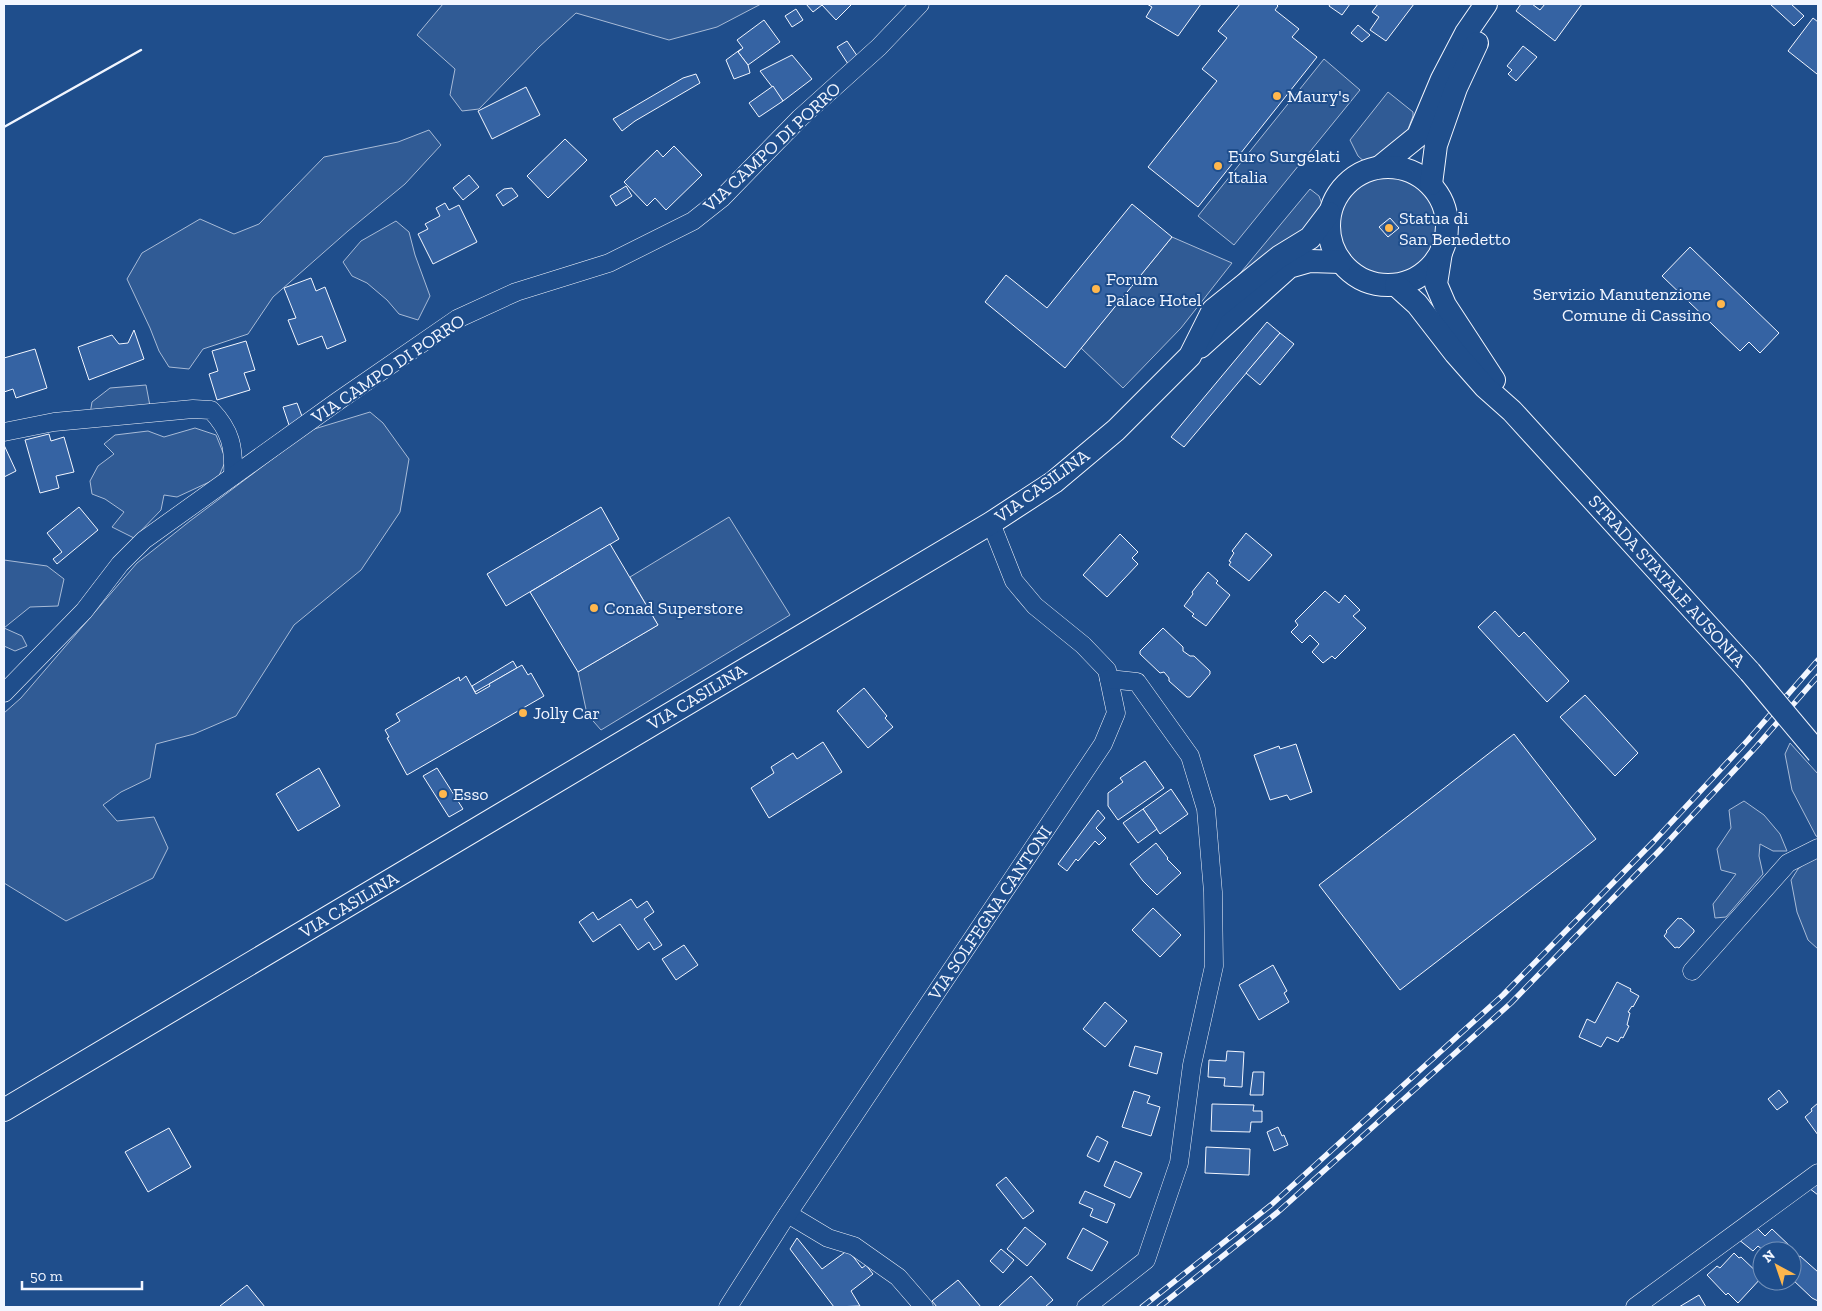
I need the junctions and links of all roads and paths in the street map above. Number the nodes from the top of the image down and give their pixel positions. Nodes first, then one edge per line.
1 (920, 4) edge
2 (1486, 4) edge
3 (1491, 4) edge
4 (1381, 166) junction
5 (1431, 184) junction
6 (1330, 213) junction
7 (1441, 252) junction
8 (1341, 262) junction
9 (1396, 284) junction
10 (1190, 356) junction
11 (1512, 411) junction
12 (4, 432) edge
13 (233, 476) junction
14 (991, 523) junction
15 (1109, 679) junction
16 (4, 693) edge
17 (1818, 753) edge
18 (1818, 848) edge
19 (1692, 971) dead end
20 (4, 1110) edge
21 (1818, 1173) edge
22 (788, 1214) junction
23 (728, 1307) edge
24 (924, 1307) edge
25 (1086, 1307) edge
26 (1635, 1307) edge

1 - 13 street, VIA CAMPO DI PORRO
2 - 4 main road
3 - 5 main road
4 - 5 main road
4 - 6 main road
5 - 7 main road
6 - 8 main road
6 - 10 main road, VIA CASILINA
7 - 9 main road
7 - 11 main road, STRADA STATALE AUSONIA
8 - 9 main road
8 - 10 main road
9 - 11 main road, STRADA STATALE AUSONIA
10 - 14 main road, VIA CASILINA
11 - 17 main road, STRADA STATALE AUSONIA, bridge
12 - 13 street
13 - 16 street, VIA CAMPO DI PORRO
14 - 15 street, VIA SOLFEGNA CANTONI
14 - 20 main road, VIA CASILINA
15 - 22 street, VIA SOLFEGNA CANTONI
15 - 25 street
18 - 19 street
21 - 26 street
22 - 23 street, VIA SOLFEGNA CANTONI
22 - 24 street

